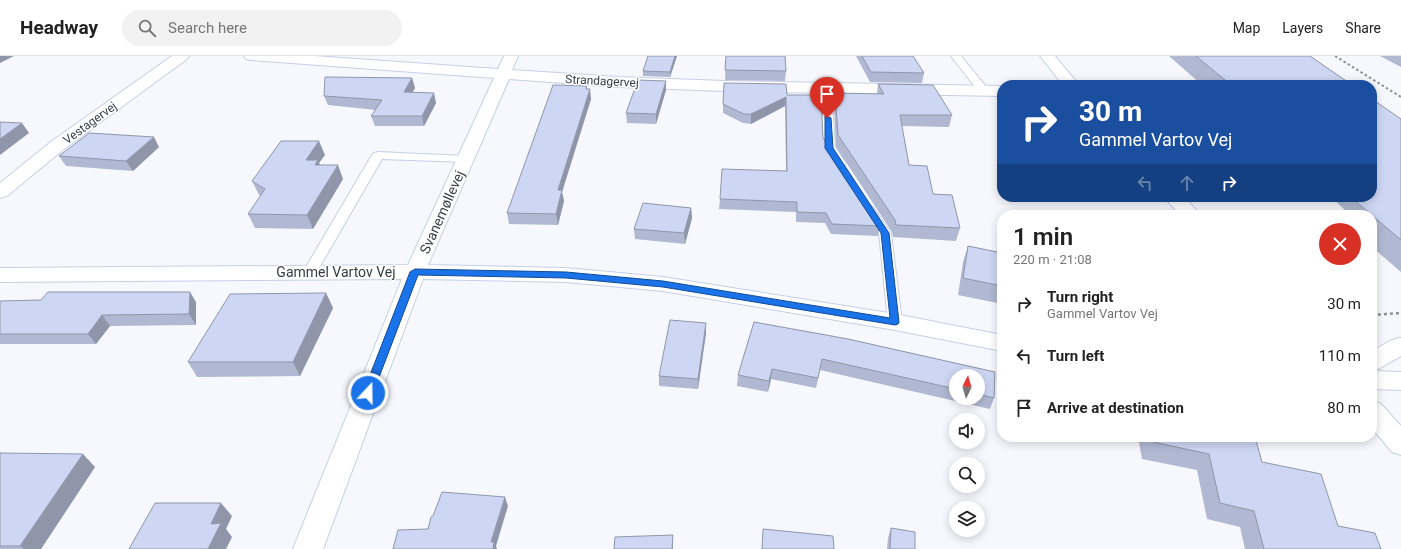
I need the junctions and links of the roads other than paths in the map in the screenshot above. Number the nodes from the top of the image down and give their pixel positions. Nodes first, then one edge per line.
1 (182, 56) edge
2 (251, 56) edge
3 (511, 56) edge
4 (956, 56) edge
5 (1047, 56) edge
6 (503, 75) junction
7 (1067, 80) edge
8 (826, 88) junction
9 (982, 90) junction
10 (997, 91) edge
11 (465, 159) junction
12 (846, 174) edge
13 (0, 192) edge
14 (863, 200) edge
15 (1178, 202) edge
16 (1186, 210) edge
17 (310, 272) junction
18 (415, 272) junction
19 (0, 275) edge
20 (895, 322) junction
21 (997, 342) edge
22 (1401, 346) edge
23 (1377, 359) edge
24 (1377, 380) edge
25 (1401, 381) edge
26 (1377, 417) edge
27 (1401, 444) edge
28 (308, 549) edge

1 - 13 street, Vestagervej
2 - 6 street, Strandagervej
3 - 6 street, Svanemøllevej
4 - 9 lane
5 - 7 street
6 - 8 street, Strandagervej
6 - 11 street, Svanemøllevej
8 - 9 street, Strandagervej
8 - 12 lane
9 - 10 street, Strandagervej
11 - 17 lane
11 - 18 street, Svanemøllevej
14 - 20 lane
15 - 16 street
17 - 18 street, Gammel Vartov Vej
17 - 19 street, Gammel Vartov Vej
18 - 20 street, Gammel Vartov Vej
18 - 28 street, Svanemøllevej
20 - 21 street, Gammel Vartov Vej
22 - 23 street
24 - 25 street
26 - 27 street

